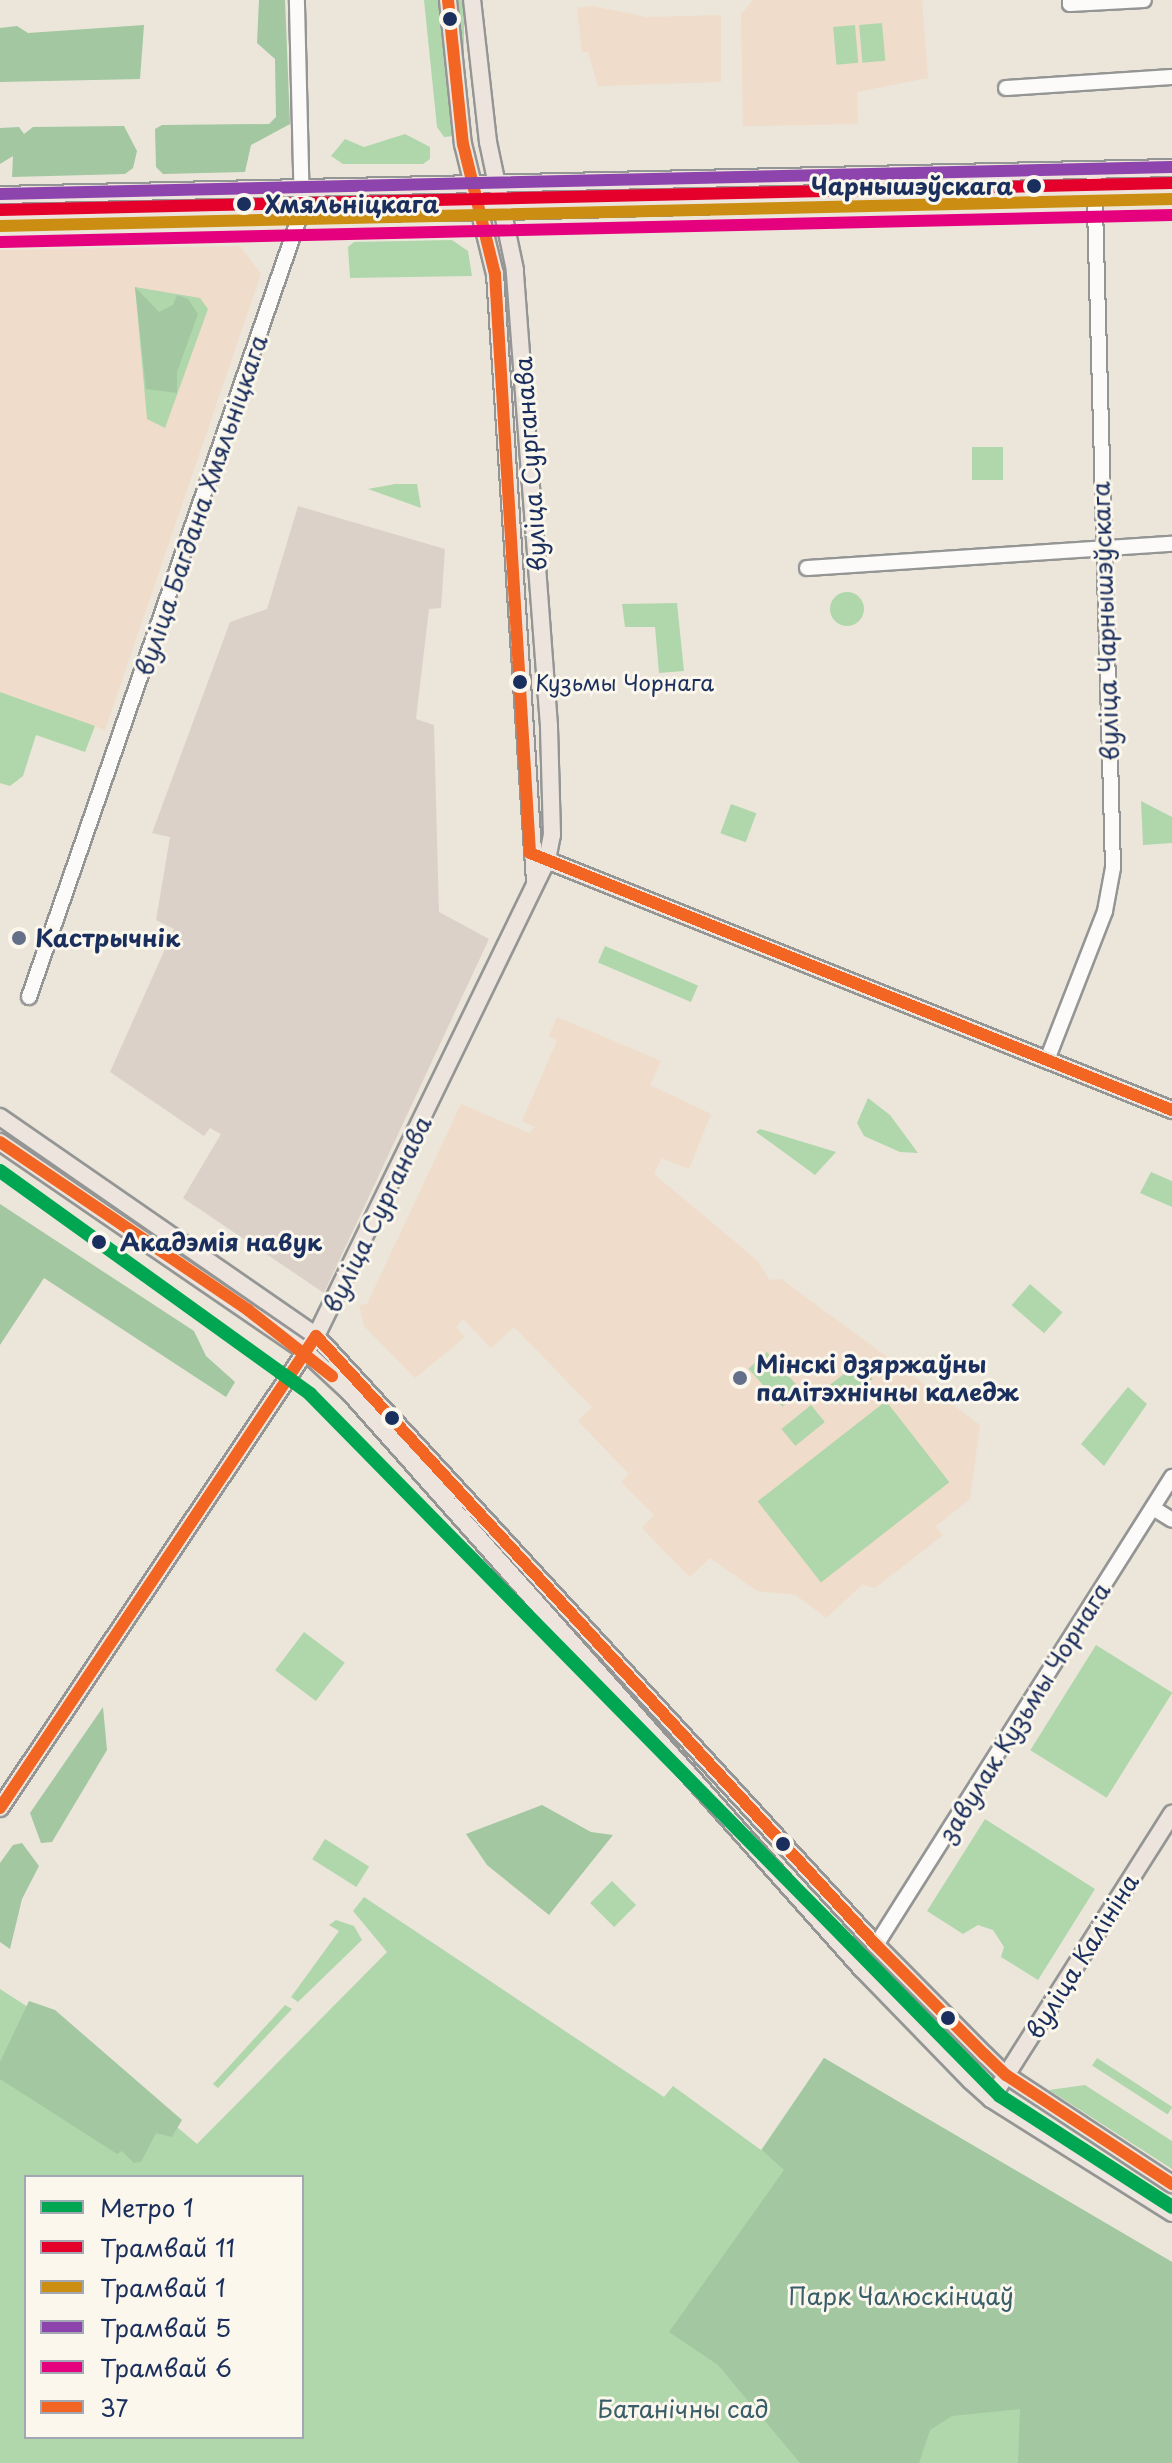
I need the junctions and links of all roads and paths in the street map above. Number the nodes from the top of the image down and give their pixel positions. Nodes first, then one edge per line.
1 (297, 0) edge
2 (448, 0) edge
3 (472, 0) edge
4 (1070, 0) edge
5 (1144, 0) edge
6 (1172, 77) edge
7 (1006, 88) dead end
8 (1172, 168) edge
9 (1094, 171) junction
10 (473, 183) junction
11 (498, 184) junction
12 (304, 187) junction
13 (1172, 193) edge
14 (0, 195) edge
15 (1094, 195) junction
16 (302, 210) junction
17 (481, 211) junction
18 (505, 211) junction
19 (0, 218) edge
20 (1172, 544) edge
21 (1104, 552) junction
22 (807, 568) dead end
23 (530, 853) junction
24 (547, 860) junction
25 (535, 881) junction
26 (29, 997) dead end
27 (1047, 1060) junction
28 (1172, 1110) edge
29 (0, 1117) edge
30 (0, 1142) edge
31 (316, 1336) junction
32 (305, 1351) junction
33 (1172, 1477) edge
34 (1153, 1508) junction
35 (1172, 1520) edge
36 (0, 1808) edge
37 (1172, 1814) edge
38 (876, 1945) junction
39 (1006, 2075) junction
40 (991, 2099) junction
41 (1172, 2184) edge
42 (1172, 2213) edge

1 - 12 street, вуліца Багдана Хмяльніцкага
2 - 10 main road, вуліца Сурганава
3 - 11 main road, вуліца Сурганава
4 - 5 street
6 - 7 street
8 - 9 main road
9 - 11 main road
9 - 15 street, вуліца Чарнышэўскага
10 - 11 main road
10 - 12 main road
10 - 17 main road, вуліца Сурганава
11 - 18 main road, вуліца Сурганава
12 - 14 main road
12 - 16 street, вуліца Багдана Хмяльніцкага
13 - 15 main road
15 - 18 main road
15 - 21 street, вуліца Чарнышэўскага
16 - 17 main road
16 - 19 main road
16 - 26 street, вуліца Багдана Хмяльніцкага
17 - 18 main road
17 - 23 main road, вуліца Сурганава
18 - 24 main road, вуліца Сурганава
20 - 21 street
21 - 22 street
21 - 27 street, вуліца Чарнышэўскага
23 - 24 main road
23 - 25 main road, вуліца Сурганава
24 - 25 main road, вуліца Сурганава
24 - 27 main road
25 - 31 main road, вуліца Сурганава
27 - 28 main road
29 - 31 main road
30 - 32 main road
31 - 32 main road, вуліца Сурганава
31 - 38 main road
32 - 36 main road, вуліца Сурганава
32 - 40 main road
33 - 34 street, завулак Кузьмы Чорнага
34 - 35 street
34 - 38 street, завулак Кузьмы Чорнага
37 - 39 main road, вуліца Калініна
38 - 39 main road
39 - 40 main road, вуліца Калініна
39 - 41 main road
40 - 42 main road

